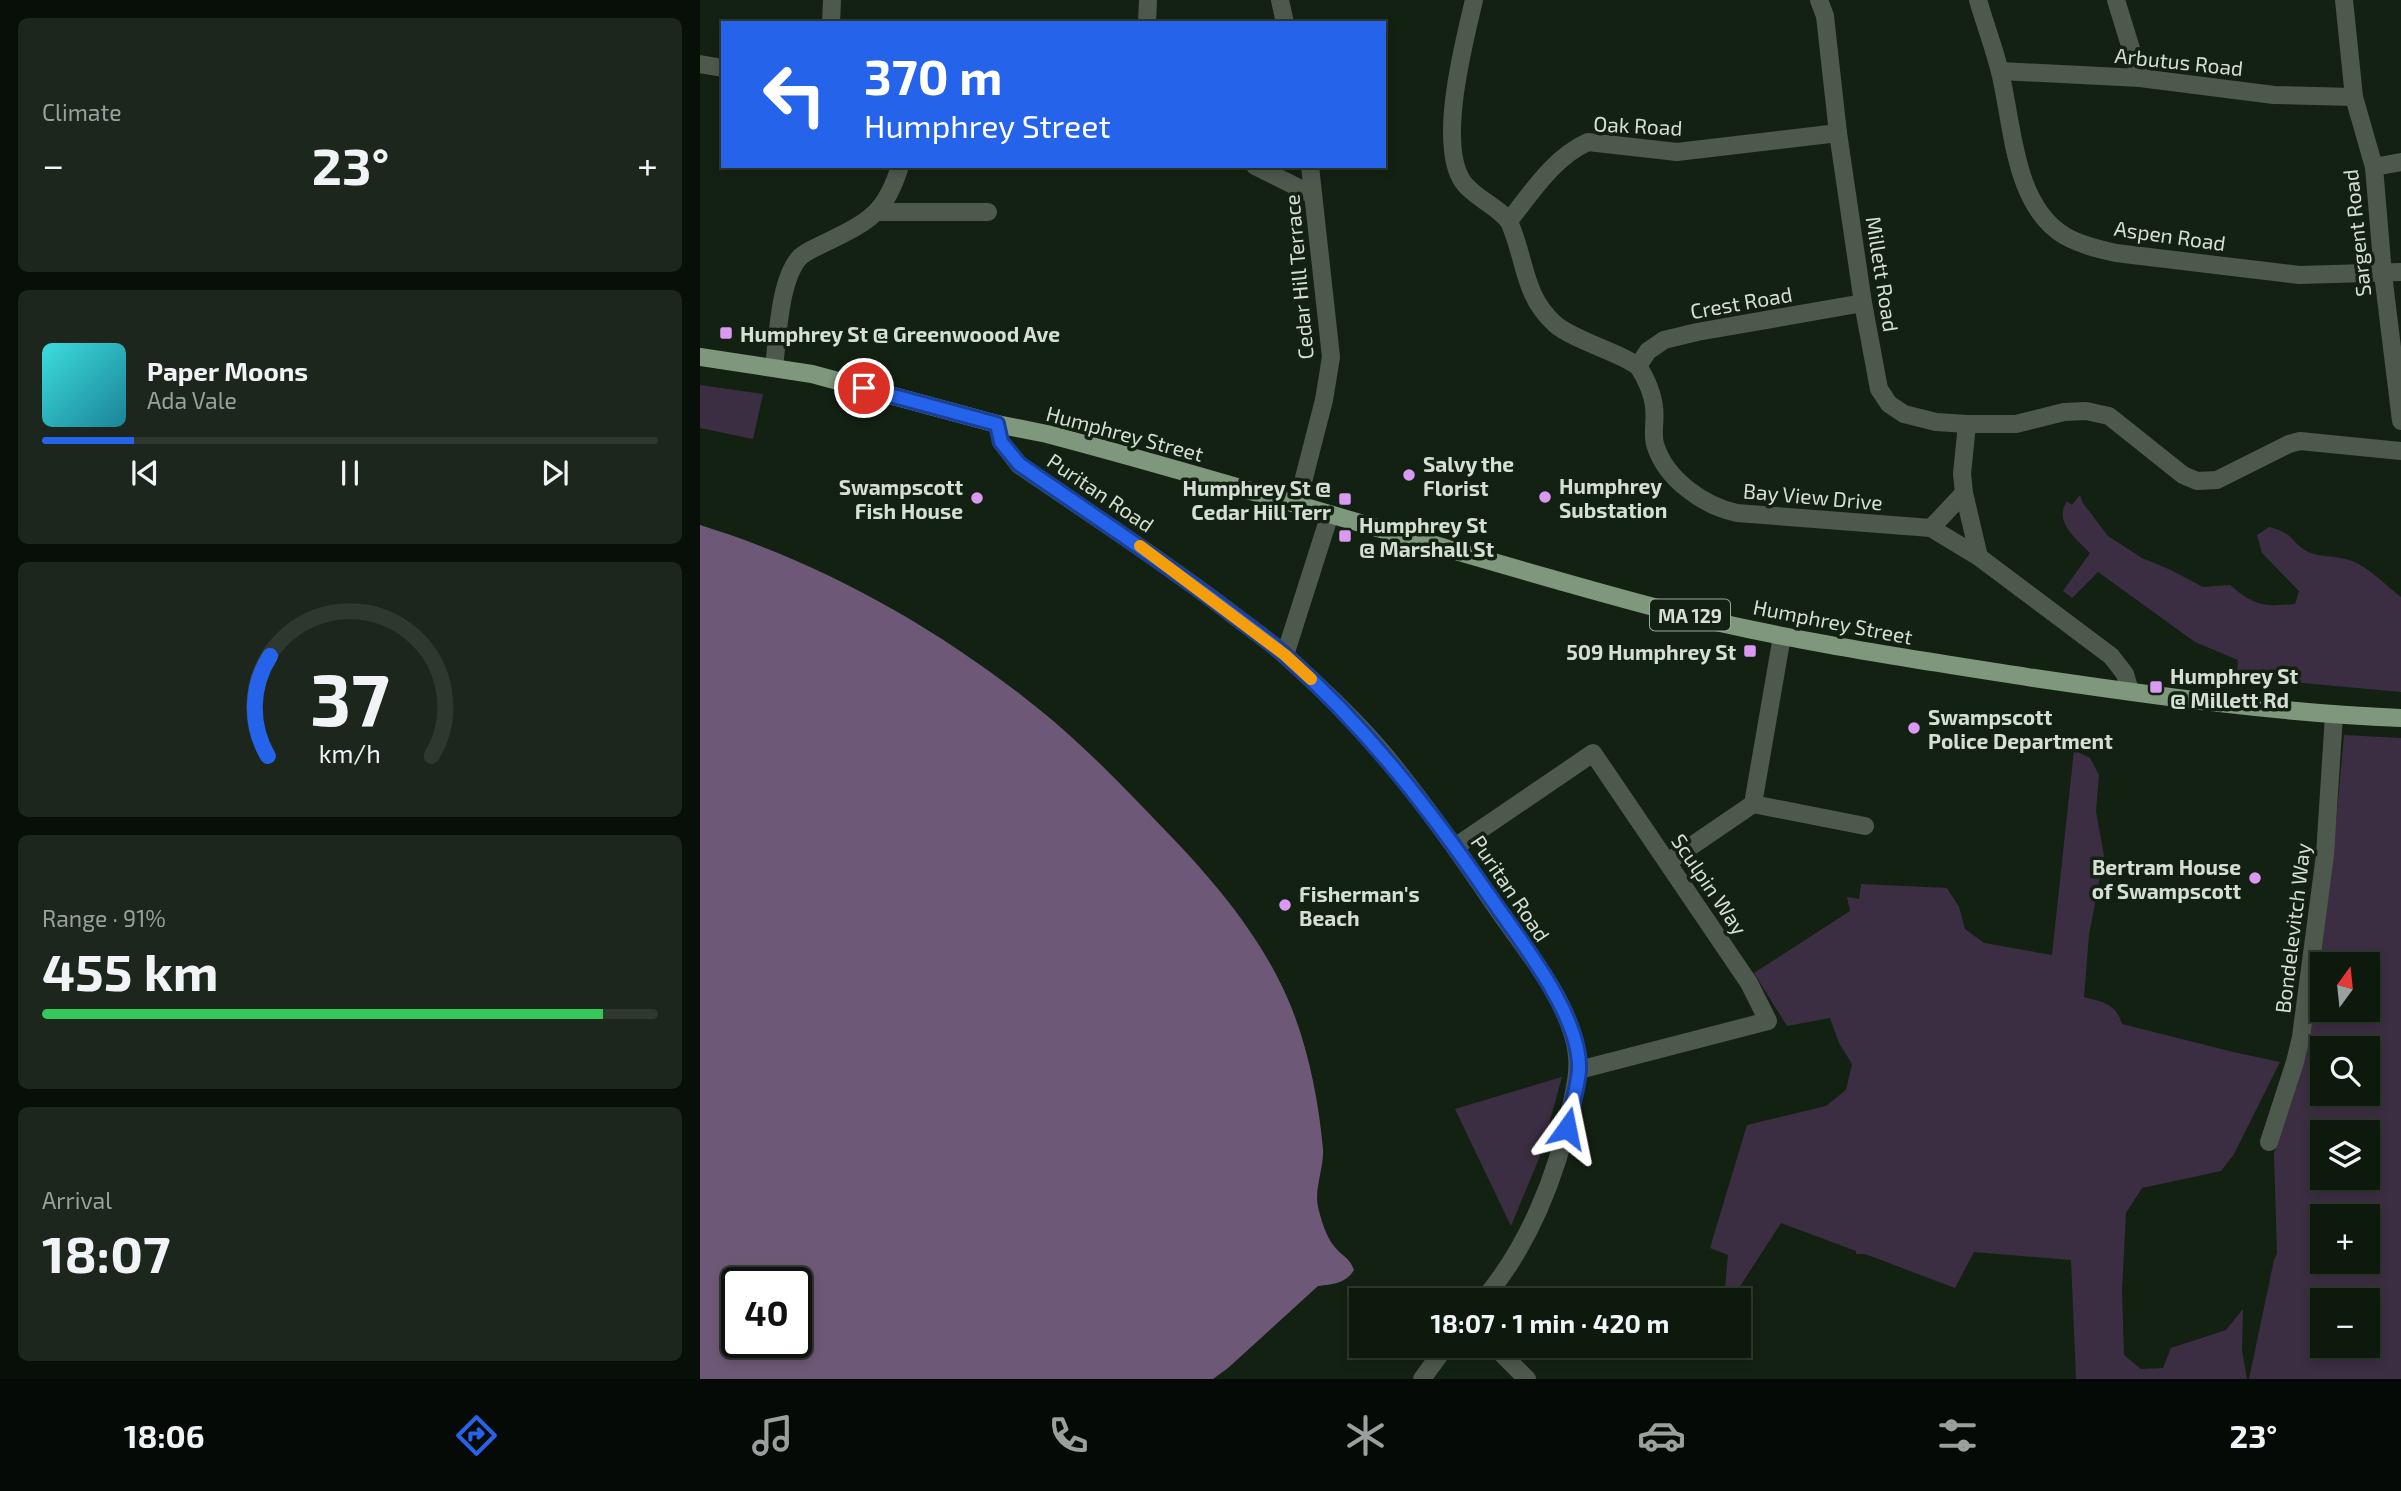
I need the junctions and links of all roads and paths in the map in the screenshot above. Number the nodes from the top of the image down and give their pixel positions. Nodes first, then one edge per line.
1 (832, 0) edge
2 (1148, 0) edge
3 (1280, 0) edge
4 (1474, 0) edge
5 (1819, 0) edge
6 (1978, 0) edge
7 (2116, 0) edge
8 (2344, 0) edge
9 (831, 21) edge
10 (1147, 21) edge
11 (1285, 21) edge
12 (700, 64) edge
13 (721, 68) edge
14 (2000, 71) junction
15 (2140, 78) junction
16 (2354, 97) junction
17 (1838, 132) junction
18 (2401, 162) edge
19 (2374, 167) junction
20 (899, 168) edge
21 (1259, 168) edge
22 (1310, 168) edge
23 (1313, 195) junction
24 (878, 212) junction
25 (988, 212) dead end
26 (1509, 221) junction
27 (2401, 272) edge
28 (2383, 274) junction
29 (1863, 303) junction
30 (700, 357) edge
31 (1637, 366) junction
32 (774, 367) junction
33 (2401, 421) edge
34 (997, 424) junction
35 (1967, 424) junction
36 (2401, 451) edge
37 (1964, 493) junction
38 (1297, 505) junction
39 (1330, 514) junction
40 (1931, 528) junction
41 (1979, 557) junction
42 (1783, 636) junction
43 (1285, 655) junction
44 (2130, 691) junction
45 (2334, 715) junction
46 (2401, 718) edge
47 (1753, 804) junction
48 (1865, 826) dead end
49 (1455, 847) junction
50 (1668, 862) junction
51 (1579, 1070) junction
52 (2269, 1142) dead end
53 (1493, 1288) edge
54 (1437, 1358) edge
55 (1506, 1358) edge
56 (1422, 1379) edge
57 (1527, 1379) edge

1 - 9 street
2 - 10 street
3 - 11 street
4 - 26 street
5 - 17 street, Millett Road
6 - 14 street, Aspen Road
7 - 15 street
8 - 16 street, Sargent Road
12 - 13 street
14 - 15 street, Arbutus Road
14 - 28 street, Aspen Road
15 - 16 street, Arbutus Road
16 - 19 street, Sargent Road
17 - 26 street, Oak Road
17 - 29 street, Millett Road
18 - 19 street
19 - 28 street, Sargent Road
20 - 24 street
21 - 23 street
22 - 23 street, Cedar Hill Terrace
23 - 38 street, Cedar Hill Terrace
24 - 25 street
24 - 32 street
26 - 31 street
27 - 28 street, Aspen Road
28 - 33 street, Sargent Road
29 - 31 street, Crest Road
29 - 35 street, Millett Road
30 - 32 main road, Humphrey Street / MA 129
31 - 40 street, Bay View Drive
32 - 34 main road, Humphrey Street / MA 129
34 - 38 main road, Humphrey Street / MA 129
34 - 43 street, Puritan Road
35 - 36 street, Millett Road
35 - 37 street
37 - 40 street
37 - 41 street
38 - 39 main road, Humphrey Street / MA 129
39 - 42 main road, Humphrey Street / MA 129
39 - 43 street
40 - 41 street, Bay View Drive
41 - 44 street
42 - 44 main road, Humphrey Street / MA 129
42 - 47 street
43 - 49 street, Puritan Road
44 - 45 main road, Humphrey Street / MA 129
45 - 46 main road, Humphrey Street / MA 129
45 - 52 street, Bondelevitch Way
47 - 48 street
47 - 50 street
49 - 50 street, Sculpin Way
49 - 51 street, Puritan Road
50 - 51 street, Sculpin Way
51 - 53 street, Puritan Road
54 - 56 street
55 - 57 street

